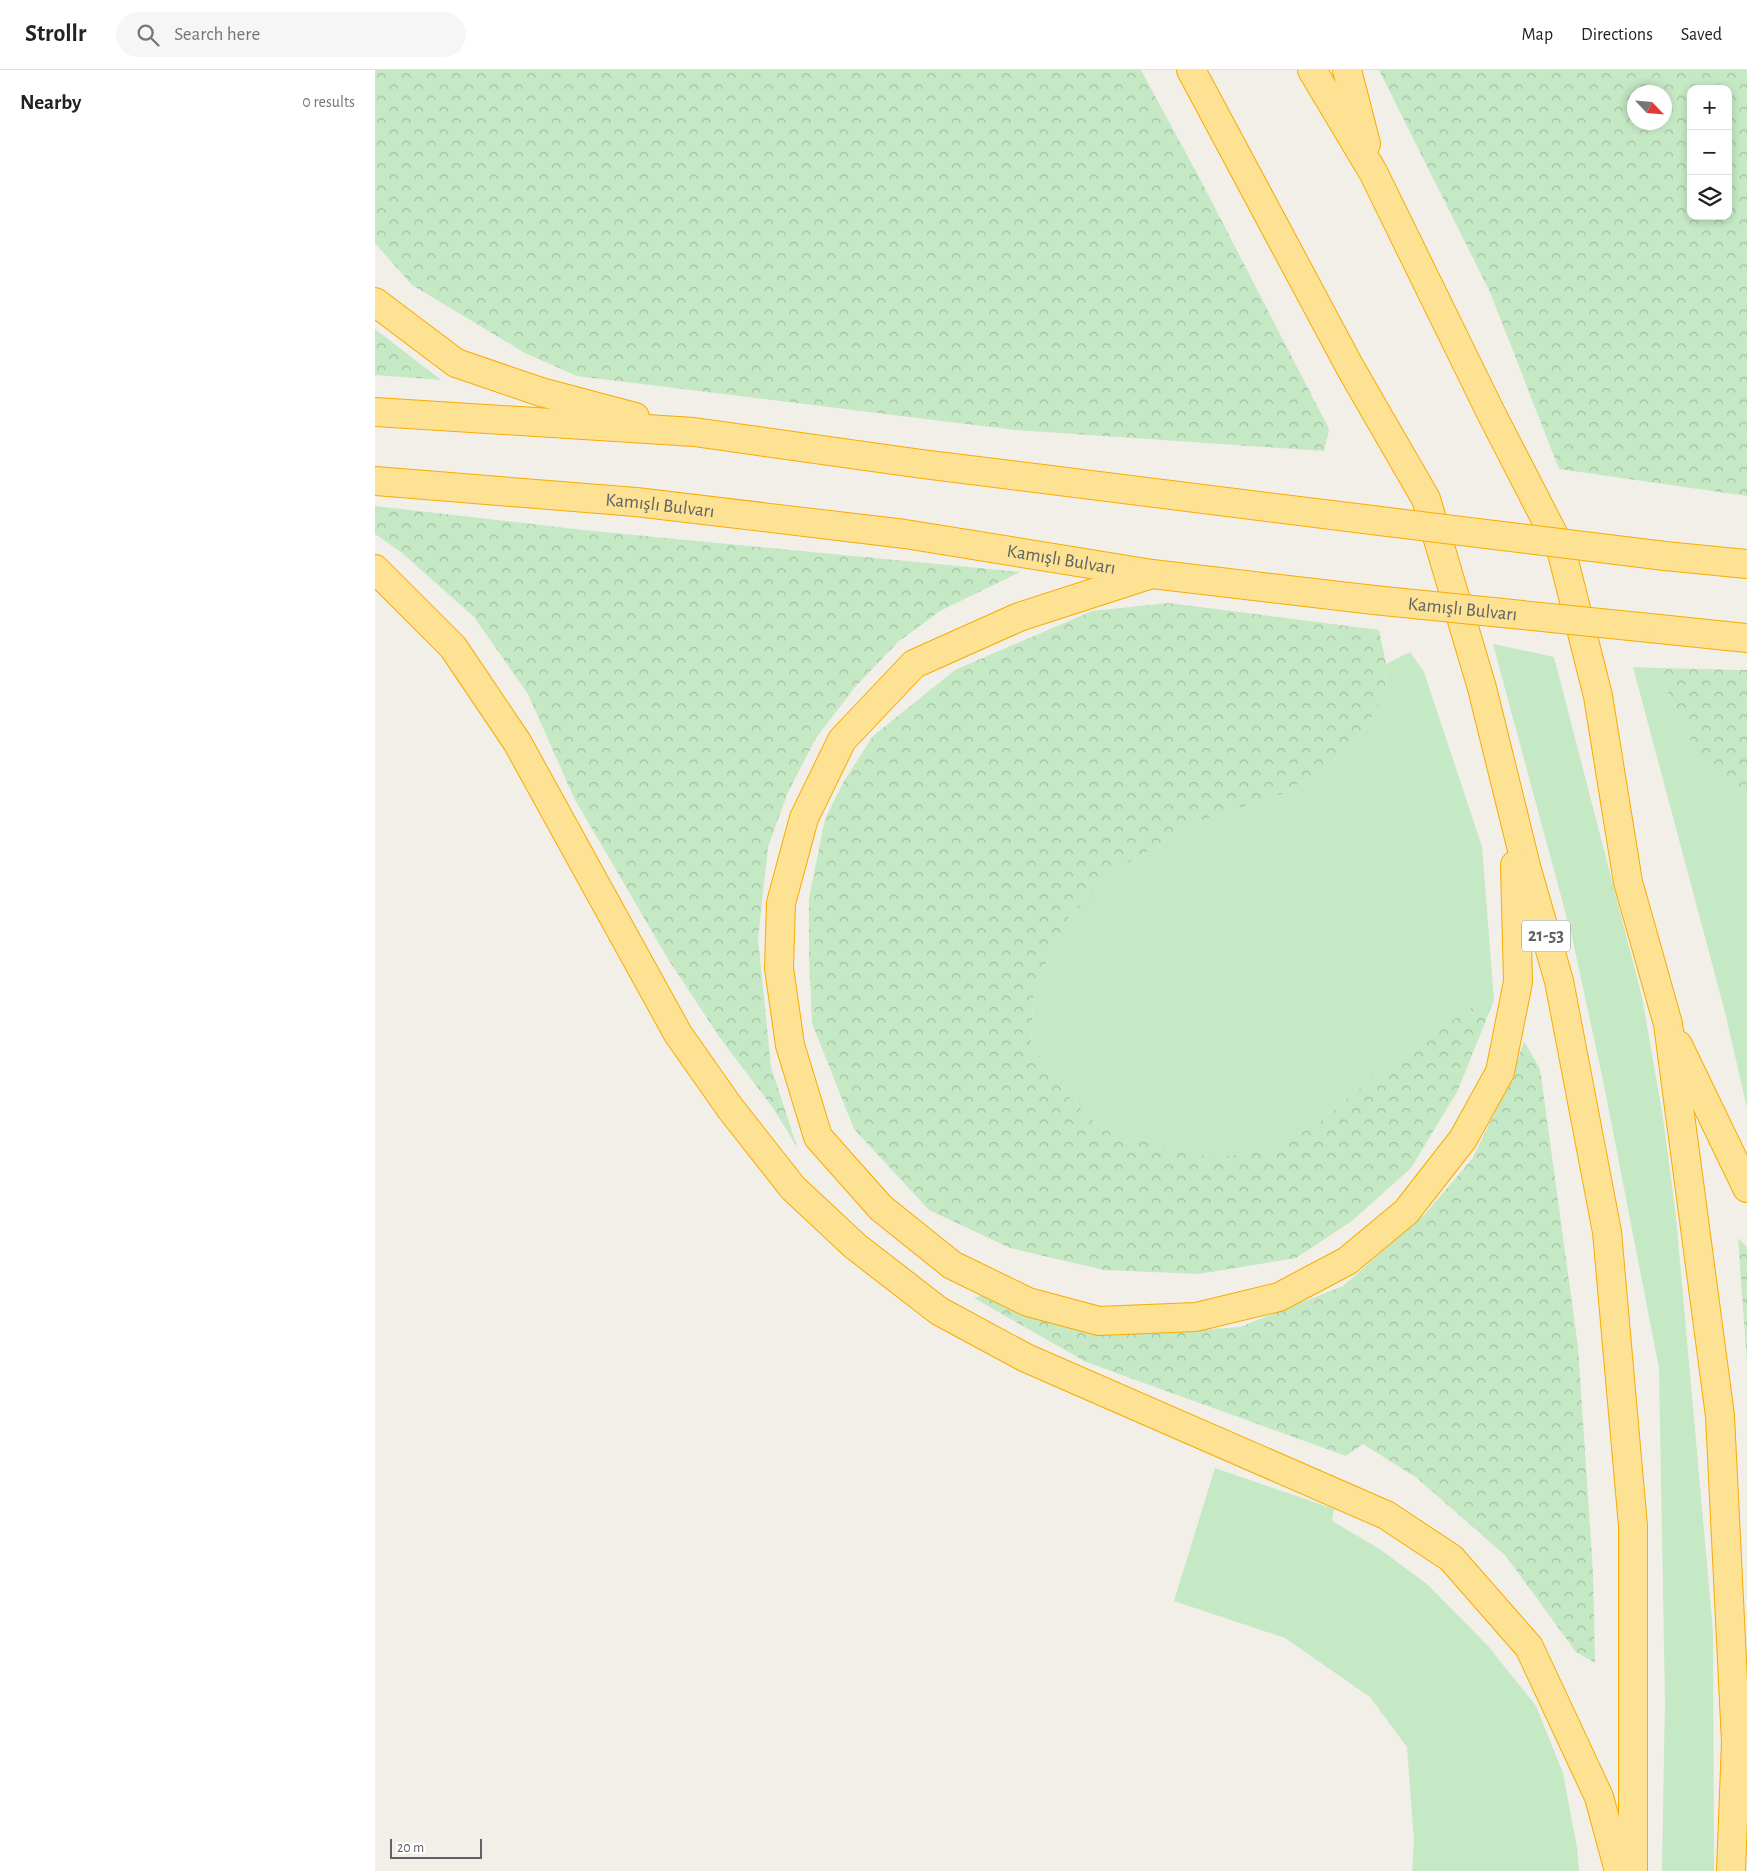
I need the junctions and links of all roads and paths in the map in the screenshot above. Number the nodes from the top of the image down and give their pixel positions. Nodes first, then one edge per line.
1 (1191, 70) edge
2 (1312, 70) edge
3 (1347, 70) edge
4 (1373, 172) junction
5 (375, 302) edge
6 (375, 412) edge
7 (694, 432) junction
8 (375, 481) edge
9 (1747, 564) edge
10 (375, 569) edge
11 (1152, 574) junction
12 (1747, 638) edge
13 (1515, 821) junction
14 (1668, 1024) junction
15 (1747, 1188) edge
16 (1619, 1871) edge
17 (1633, 1871) edge
18 (1731, 1871) edge

1 - 13 highway, 21-53
2 - 4 highway
3 - 4 highway
4 - 14 highway
5 - 7 highway
6 - 7 highway
7 - 9 highway, bridge
8 - 11 highway, Kamışlı Bulvarı
10 - 16 highway
11 - 12 highway, Kamışlı Bulvarı, bridge
11 - 13 highway
13 - 17 highway, 21-53
14 - 15 highway
14 - 18 highway

